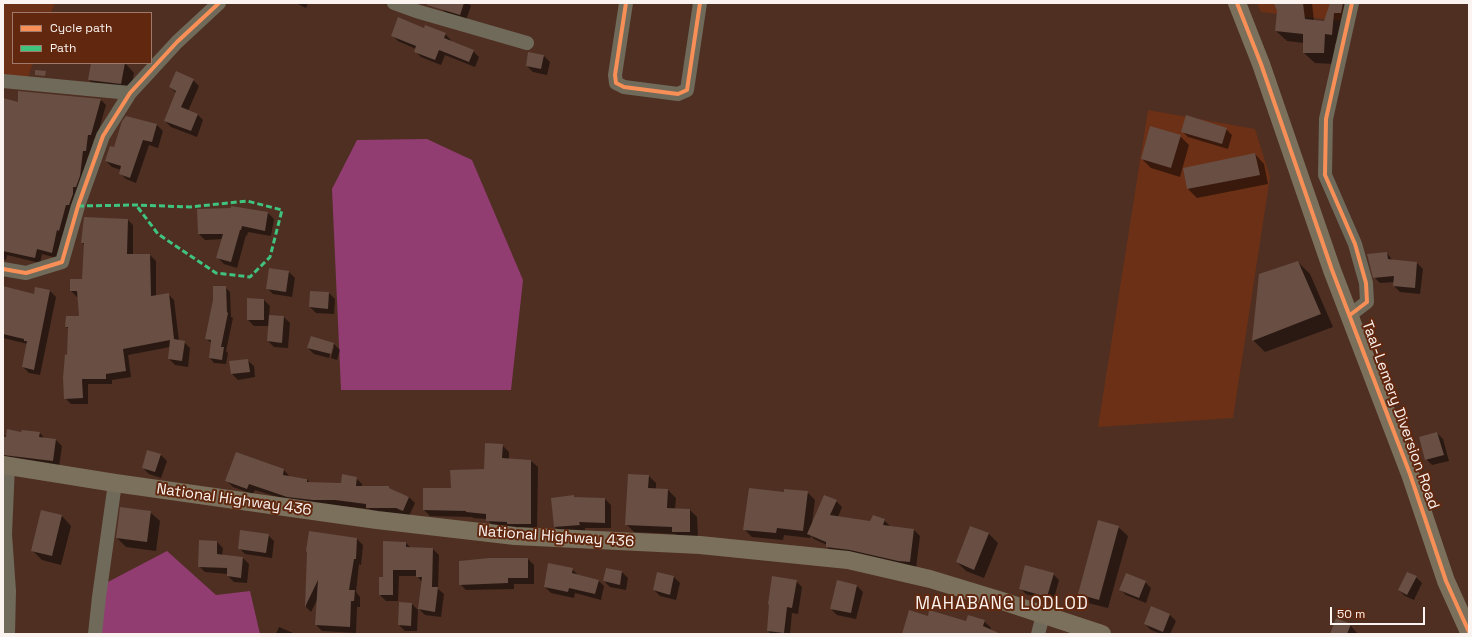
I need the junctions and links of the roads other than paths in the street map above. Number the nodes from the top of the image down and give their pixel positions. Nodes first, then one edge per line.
1 (219, 3) edge
2 (394, 3) edge
3 (626, 3) edge
4 (700, 3) edge
5 (1237, 3) edge
6 (1352, 3) edge
7 (527, 43) dead end
8 (3, 81) edge
9 (130, 93) junction
10 (3, 269) edge
11 (1350, 315) junction
12 (5, 465) edge
13 (116, 483) junction
14 (1043, 615) junction
15 (1469, 632) edge
16 (8, 634) edge
17 (95, 634) edge
18 (1038, 634) edge
19 (1102, 634) edge

1 - 9 street
2 - 7 street
3 - 4 street
5 - 11 main road, Taal-Lemery Diversion Road
6 - 11 street
8 - 9 street
9 - 10 street
11 - 15 main road, Taal-Lemery Diversion Road
12 - 13 main road, National Highway 436
12 - 16 street
13 - 14 main road, National Highway 436
13 - 17 street
14 - 18 street
14 - 19 main road, National Highway 436

